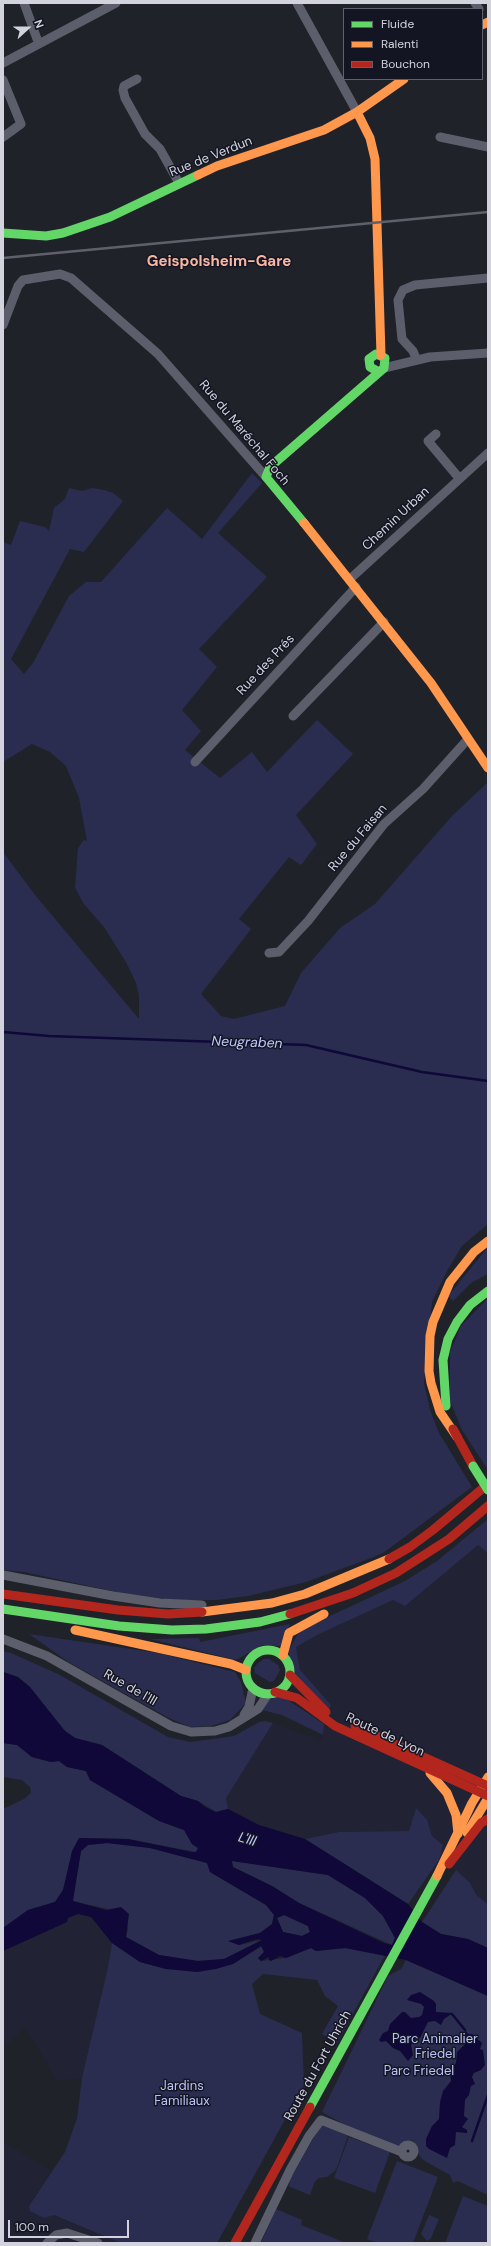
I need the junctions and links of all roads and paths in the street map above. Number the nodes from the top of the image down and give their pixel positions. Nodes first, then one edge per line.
1 (24, 3) edge
2 (116, 3) edge
3 (297, 3) edge
4 (37, 39) dead end
5 (3, 63) edge
6 (137, 79) dead end
7 (3, 80) edge
8 (403, 80) edge
9 (357, 112) junction
10 (3, 137) edge
11 (440, 137) dead end
12 (488, 146) edge
13 (179, 183) junction
14 (3, 233) edge
15 (488, 278) edge
16 (3, 325) edge
17 (488, 354) edge
18 (380, 356) junction
19 (415, 356) junction
20 (430, 357) junction
21 (370, 367) junction
22 (382, 370) junction
23 (349, 397) junction
24 (436, 434) dead end
25 (488, 453) edge
26 (266, 477) junction
27 (459, 478) junction
28 (353, 583) junction
29 (384, 622) junction
30 (293, 716) dead end
31 (468, 739) junction
32 (485, 756) edge
33 (195, 762) dead end
34 (488, 768) edge
35 (269, 953) dead end
36 (488, 1241) edge
37 (488, 1282) edge
38 (488, 1285) edge
39 (488, 1291) edge
40 (470, 1295) junction
41 (449, 1420) junction
42 (457, 1437) junction
43 (488, 1484) edge
44 (488, 1490) edge
45 (488, 1506) edge
46 (3, 1575) edge
47 (353, 1593) junction
48 (3, 1594) edge
49 (3, 1609) edge
50 (222, 1611) junction
51 (28, 1613) junction
52 (3, 1639) edge
53 (283, 1655) junction
54 (246, 1670) junction
55 (290, 1675) junction
56 (253, 1688) junction
57 (272, 1693) junction
58 (246, 1716) junction
59 (426, 1768) junction
60 (487, 1782) edge
61 (478, 1792) junction
62 (488, 1797) edge
63 (488, 1819) edge
64 (458, 1835) junction
65 (449, 1864) junction
66 (424, 1903) junction
67 (402, 2152) dead end
68 (47, 2243) edge
69 (98, 2243) edge
70 (235, 2243) edge
71 (255, 2243) edge

1 - 4 street
2 - 5 street
3 - 9 street
6 - 13 street
7 - 10 street
8 - 9 main road, Rue de Verdun
9 - 13 main road, Rue de Verdun
9 - 18 main road
11 - 12 street
13 - 14 main road, Rue de Verdun
15 - 19 street
16 - 26 street, Rue du Maréchal Foch
17 - 20 street
18 - 19 street
18 - 21 main road
18 - 22 main road
19 - 20 street
20 - 22 street
21 - 22 main road
21 - 23 main road
22 - 23 main road
23 - 26 main road
24 - 27 street
25 - 27 street, Chemin Urban
26 - 28 main road, Rue du Maréchal Foch
27 - 28 street, Chemin Urban
28 - 29 main road, Rue du Maréchal Foch
28 - 33 street, Rue des Prés
29 - 30 street
29 - 31 main road, Rue du Maréchal Foch
31 - 32 main road, Rue du Maréchal Foch
31 - 35 street, Rue du Faisan
32 - 34 main road, Rue du Maréchal Foch
36 - 42 main road
37 - 40 main road
38 - 40 main road
39 - 41 main road
40 - 41 main road
41 - 42 main road
42 - 44 main road, bridge
43 - 50 main road
45 - 47 main road
46 - 50 street
47 - 51 main road
47 - 53 main road
48 - 50 main road
49 - 51 main road
51 - 54 main road
52 - 58 street, Rue de l'Ill
53 - 54 main road
53 - 55 main road
54 - 56 main road
55 - 57 main road
55 - 60 main road, Route de Lyon
56 - 57 main road
56 - 58 street
57 - 58 street, Rue de l'Ill
57 - 59 main road, Route de Lyon
59 - 61 main road, Route de Lyon
59 - 64 main road
60 - 61 main road, Route du Fort Uhrich
61 - 62 main road, Route de Lyon
61 - 64 main road, Route du Fort Uhrich
62 - 65 main road, Route du Fort Uhrich
63 - 65 main road
64 - 66 main road, Route du Fort Uhrich
65 - 66 main road, Route du Fort Uhrich
66 - 70 main road, Route du Fort Uhrich
67 - 71 street
68 - 69 street

